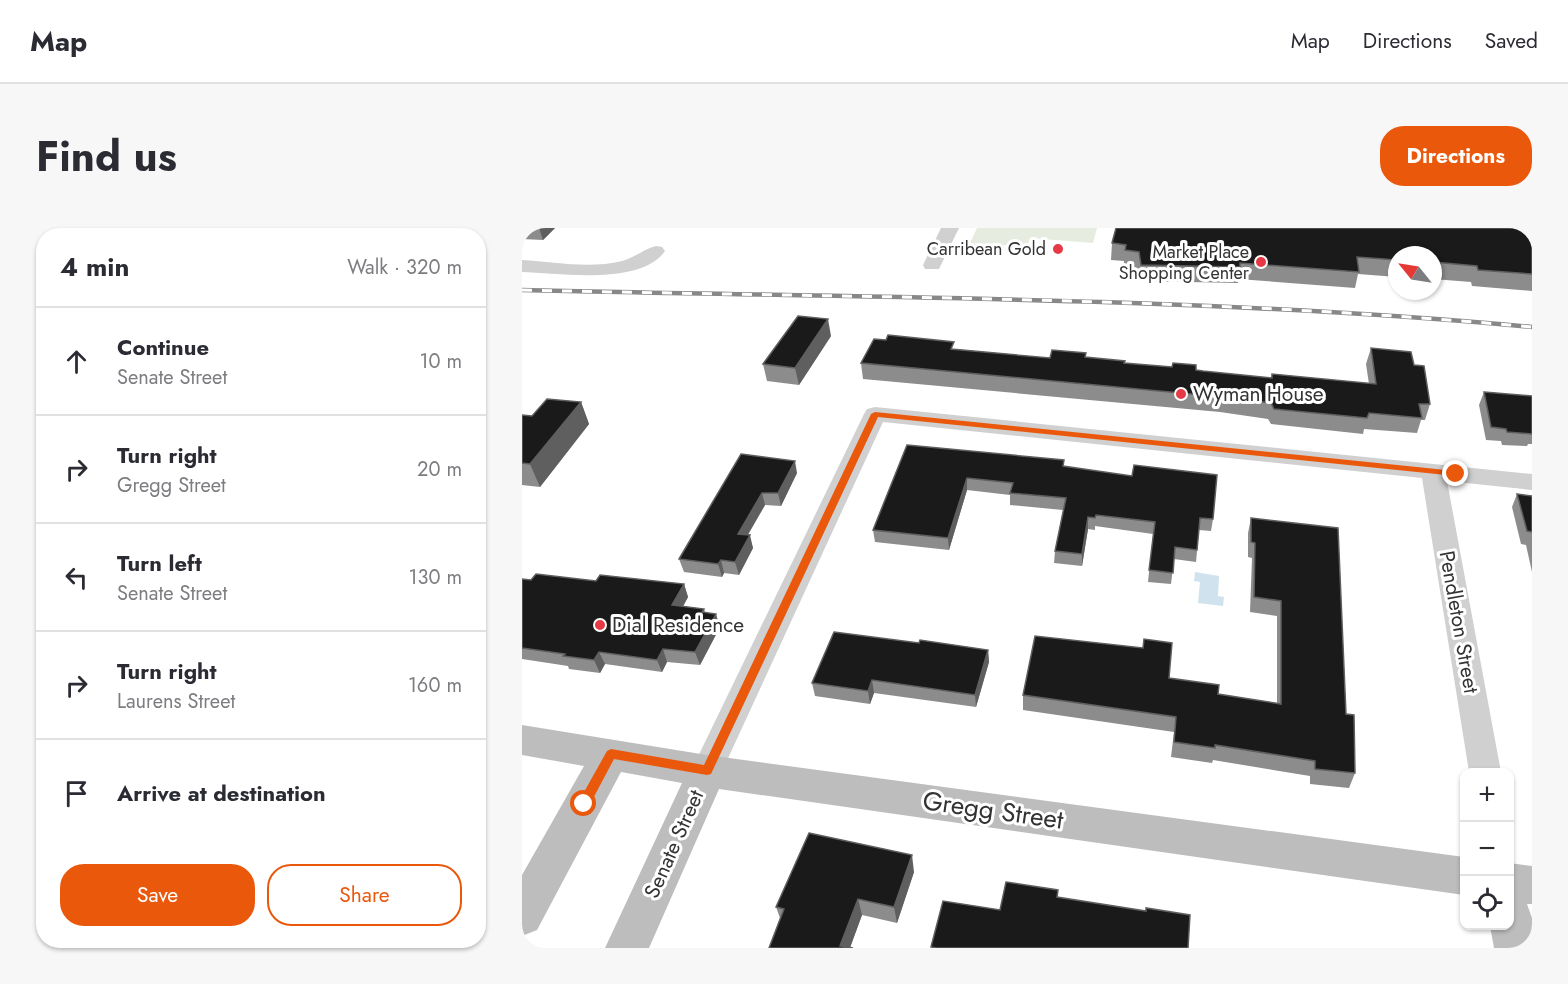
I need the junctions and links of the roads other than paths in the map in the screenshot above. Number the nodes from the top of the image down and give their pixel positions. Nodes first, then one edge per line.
1 (950, 228) edge
2 (656, 251) dead end
3 (932, 265) dead end
4 (522, 266) edge
5 (1432, 471) junction
6 (1532, 482) edge
7 (522, 740) edge
8 (611, 754) junction
9 (1484, 768) edge
10 (707, 771) junction
11 (1460, 875) edge
12 (1514, 883) edge
13 (1532, 885) edge
14 (522, 916) edge
15 (1512, 930) edge
16 (627, 948) edge
17 (1516, 948) edge

1 - 3 street
2 - 4 street
5 - 6 street
5 - 9 street, Pendleton Street
5 - 10 street, Senate Street
7 - 8 street, Gregg Street
8 - 10 street, Gregg Street
8 - 14 street
10 - 11 street, Gregg Street
10 - 16 street, Senate Street
12 - 13 street
15 - 17 street

